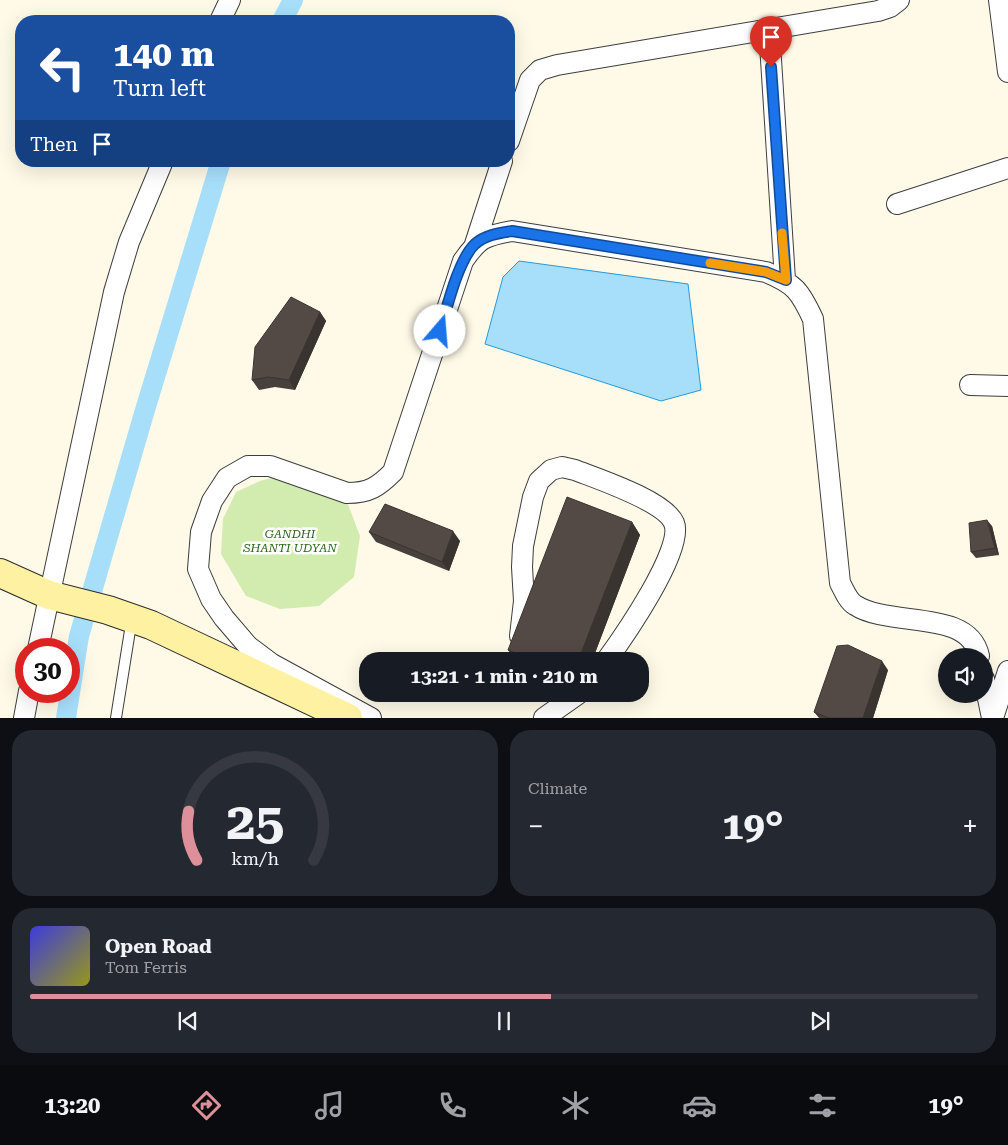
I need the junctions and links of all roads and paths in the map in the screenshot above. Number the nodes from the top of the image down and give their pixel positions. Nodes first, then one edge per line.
1 (230, 0) edge
2 (899, 0) edge
3 (998, 0) edge
4 (223, 15) edge
5 (769, 28) junction
6 (1008, 72) edge
7 (515, 124) edge
8 (161, 167) edge
9 (500, 167) edge
10 (1008, 168) edge
11 (897, 204) dead end
12 (475, 244) junction
13 (786, 280) junction
14 (970, 385) dead end
15 (1008, 386) edge
16 (0, 573) edge
17 (60, 597) junction
18 (120, 613) junction
19 (520, 636) edge
20 (43, 638) edge
21 (977, 648) edge
22 (613, 652) edge
23 (1008, 671) edge
24 (567, 702) edge
25 (27, 703) edge
26 (989, 703) edge
27 (24, 718) edge
28 (116, 718) edge
29 (348, 718) edge
30 (371, 718) edge
31 (544, 718) edge
32 (992, 718) edge

1 - 4 street
2 - 5 street
3 - 6 street
5 - 7 street
5 - 13 street
8 - 17 street
9 - 12 street
10 - 11 street
12 - 13 street
12 - 30 street
13 - 21 street
14 - 15 street
16 - 17 street
17 - 18 street
17 - 20 street
18 - 28 lane
18 - 29 street
19 - 22 street
23 - 32 street
24 - 31 street
25 - 27 street
26 - 32 street

